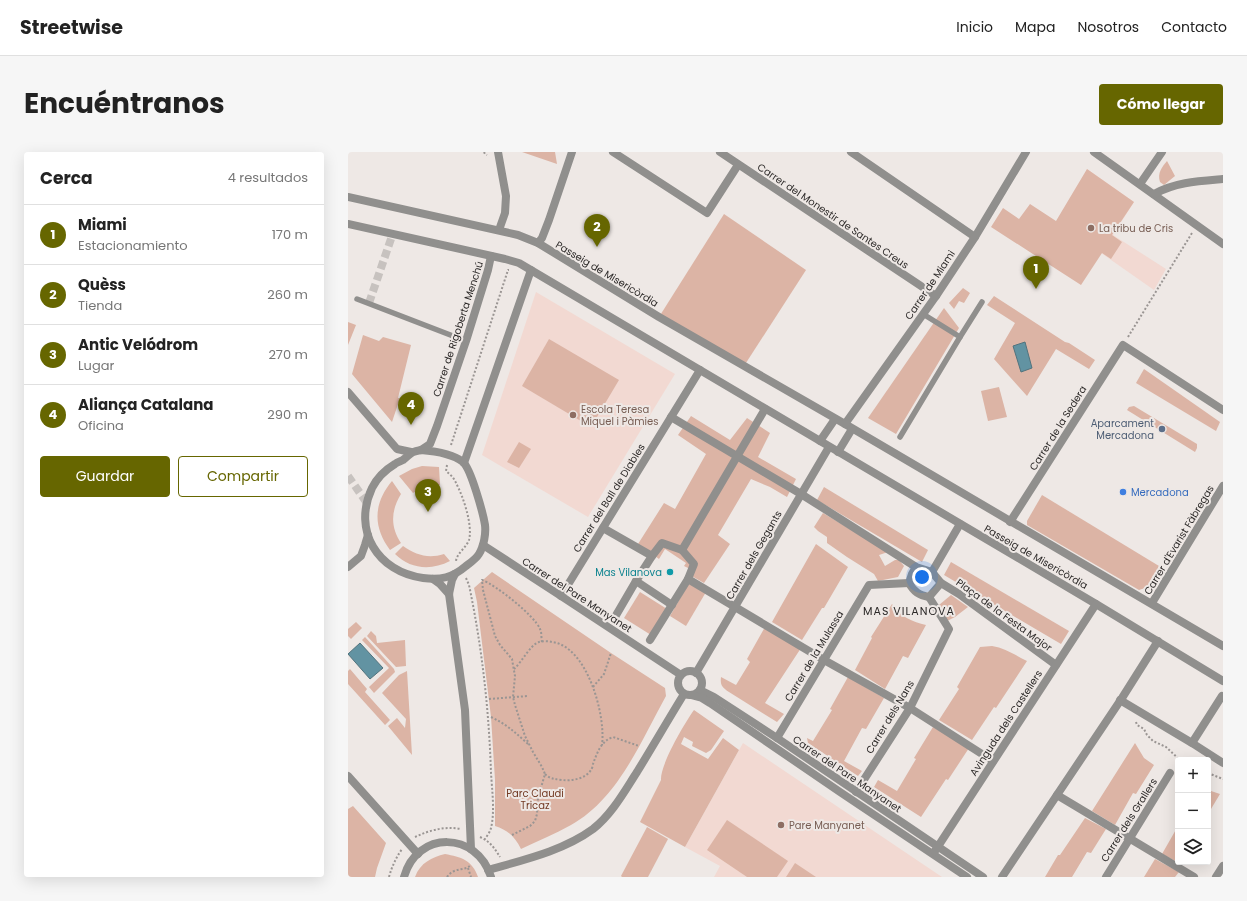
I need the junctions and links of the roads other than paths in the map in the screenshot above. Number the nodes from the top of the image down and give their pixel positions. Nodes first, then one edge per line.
1 (498, 152) edge
2 (572, 152) edge
3 (613, 152) edge
4 (720, 152) edge
5 (851, 152) edge
6 (1026, 152) edge
7 (1094, 152) edge
8 (1162, 152) edge
9 (738, 165) junction
10 (1223, 179) edge
11 (1140, 184) junction
12 (1154, 194) junction
13 (348, 197) edge
14 (348, 224) edge
15 (498, 230) junction
16 (974, 237) junction
17 (538, 244) junction
18 (1223, 244) edge
19 (491, 256) junction
20 (530, 270) junction
21 (936, 296) junction
22 (357, 299) dead end
23 (982, 302) dead end
24 (922, 314) junction
25 (960, 338) junction
26 (466, 341) junction
27 (700, 370) junction
28 (348, 392) edge
29 (765, 409) junction
30 (1223, 410) edge
31 (671, 417) junction
32 (835, 419) junction
33 (845, 424) junction
34 (852, 429) junction
35 (900, 437) dead end
36 (820, 441) junction
37 (829, 447) junction
38 (421, 450) junction
39 (411, 452) junction
40 (838, 452) junction
41 (737, 457) junction
42 (464, 463) junction
43 (1223, 486) edge
44 (801, 494) junction
45 (1010, 522) junction
46 (960, 524) junction
47 (603, 528) junction
48 (368, 535) junction
49 (483, 546) junction
50 (682, 550) junction
51 (361, 556) junction
52 (380, 556) junction
53 (652, 556) junction
54 (916, 566) junction
55 (348, 567) edge
56 (932, 572) junction
57 (455, 574) junction
58 (432, 579) junction
59 (688, 579) junction
60 (636, 581) junction
61 (909, 582) junction
62 (941, 582) junction
63 (449, 594) junction
64 (561, 596) junction
65 (929, 597) junction
66 (1096, 604) junction
67 (1152, 604) junction
68 (672, 605) junction
69 (735, 608) junction
70 (615, 617) dead end
71 (650, 640) dead end
72 (1158, 641) junction
73 (1223, 646) edge
74 (824, 660) junction
75 (1056, 665) junction
76 (696, 673) junction
77 (681, 675) junction
78 (1223, 681) edge
79 (700, 690) junction
80 (687, 694) junction
81 (1222, 696) dead end
82 (1120, 700) junction
83 (910, 708) junction
84 (777, 738) junction
85 (1192, 743) junction
86 (993, 761) junction
87 (1223, 763) edge
88 (1170, 773) dead end
89 (348, 776) edge
90 (856, 792) junction
91 (1057, 795) junction
92 (1130, 838) junction
93 (471, 849) junction
94 (935, 851) junction
95 (418, 854) junction
96 (1223, 866) edge
97 (490, 873) edge
98 (404, 877) edge
99 (967, 877) edge
100 (983, 877) edge
101 (1002, 877) edge
102 (1106, 877) edge
103 (1194, 877) edge
104 (1216, 877) edge

1 - 15 street
2 - 17 street
3 - 9 street
4 - 9 street, Carrer del Monestir de Santes Creus
5 - 16 street
6 - 16 street, Carrer de Miami
7 - 11 street
8 - 11 street
9 - 21 street, Carrer del Monestir de Santes Creus
10 - 12 street
11 - 12 street
12 - 18 street
13 - 15 street, Passeig de Misericòrdia
14 - 19 street, Passeig de Misericòrdia
15 - 17 street, Passeig de Misericòrdia
16 - 21 street, Carrer de Miami
17 - 32 street, Passeig de Misericòrdia
19 - 20 street, Passeig de Misericòrdia
19 - 26 street, Carrer de Rigoberta Menchú
20 - 27 street, Passeig de Misericòrdia
20 - 42 street
21 - 24 street, Carrer de Miami
22 - 26 lane
23 - 25 lane
24 - 25 lane
24 - 33 street, Carrer de Miami
25 - 35 lane
26 - 38 street, Carrer de Rigoberta Menchú
27 - 29 street, Passeig de Misericòrdia
27 - 31 street, Carrer del Ball de Diables
28 - 39 street
29 - 36 street, Passeig de Misericòrdia
29 - 41 street
30 - 45 street, Carrer de la Sedera
31 - 41 street, Plaça de la Festa Major
31 - 47 street, Carrer del Ball de Diables
32 - 33 street, Passeig de Misericòrdia
32 - 36 street
33 - 34 street, Passeig de Misericòrdia
34 - 40 street
34 - 45 street, Passeig de Misericòrdia
36 - 37 street, Passeig de Misericòrdia
37 - 40 street, Passeig de Misericòrdia
37 - 44 street, Carrer dels Gegants
38 - 39 street
38 - 42 street
39 - 48 street
40 - 46 street, Passeig de Misericòrdia
41 - 44 street, Plaça de la Festa Major
41 - 50 street
42 - 49 street
43 - 67 street, Carrer d'Evarist Fàbregas
44 - 54 street, Plaça de la Festa Major
44 - 69 street, Carrer dels Gegants
45 - 67 street, Passeig de Misericòrdia
46 - 56 street
46 - 66 street, Passeig de Misericòrdia
47 - 53 street
47 - 64 street, Carrer del Ball de Diables
48 - 51 street
48 - 52 street
49 - 57 street
49 - 64 street, Carrer del Pare Manyanet
50 - 53 street
50 - 59 street
51 - 52 street
51 - 55 street
52 - 58 street
53 - 60 street
54 - 56 street, Plaça de la Festa Major
54 - 61 street
56 - 62 street, Plaça de la Festa Major
57 - 58 street
57 - 63 street
58 - 63 street
59 - 68 street
59 - 69 street
60 - 68 street
60 - 70 street
61 - 65 street
61 - 74 street, Carrer de la Mulassa
62 - 65 street, Plaça de la Festa Major
62 - 75 street, Plaça de la Festa Major
63 - 93 street
64 - 77 street, Carrer del Pare Manyanet
65 - 83 street, Carrer dels Nans
66 - 72 street, Passeig de Misericòrdia
66 - 75 street, Avinguda dels Castellers
67 - 73 street, Passeig de Misericòrdia
68 - 71 street
69 - 74 street
69 - 76 street, Carrer dels Gegants
72 - 78 street, Passeig de Misericòrdia
72 - 82 street
74 - 83 street
74 - 84 street, Carrer de la Mulassa
75 - 86 street, Avinguda dels Castellers
76 - 77 street
76 - 79 street
77 - 80 street
79 - 80 street
79 - 84 street, Carrer del Pare Manyanet
80 - 94 street, Carrer del Pare Manyanet
80 - 97 street
81 - 85 street
82 - 85 street
82 - 91 street
83 - 86 street
83 - 90 street, Carrer dels Nans
84 - 90 street, Carrer del Pare Manyanet
85 - 87 street
86 - 94 street, Avinguda dels Castellers
88 - 92 street, Carrer dels Grallers
89 - 95 street
90 - 94 street, Carrer del Pare Manyanet
91 - 92 street
91 - 101 street
92 - 102 street, Carrer dels Grallers
92 - 103 street
93 - 95 street
93 - 97 street
94 - 99 street, Carrer del Pare Manyanet
94 - 100 street, Carrer del Pare Manyanet
95 - 98 street
96 - 104 street

